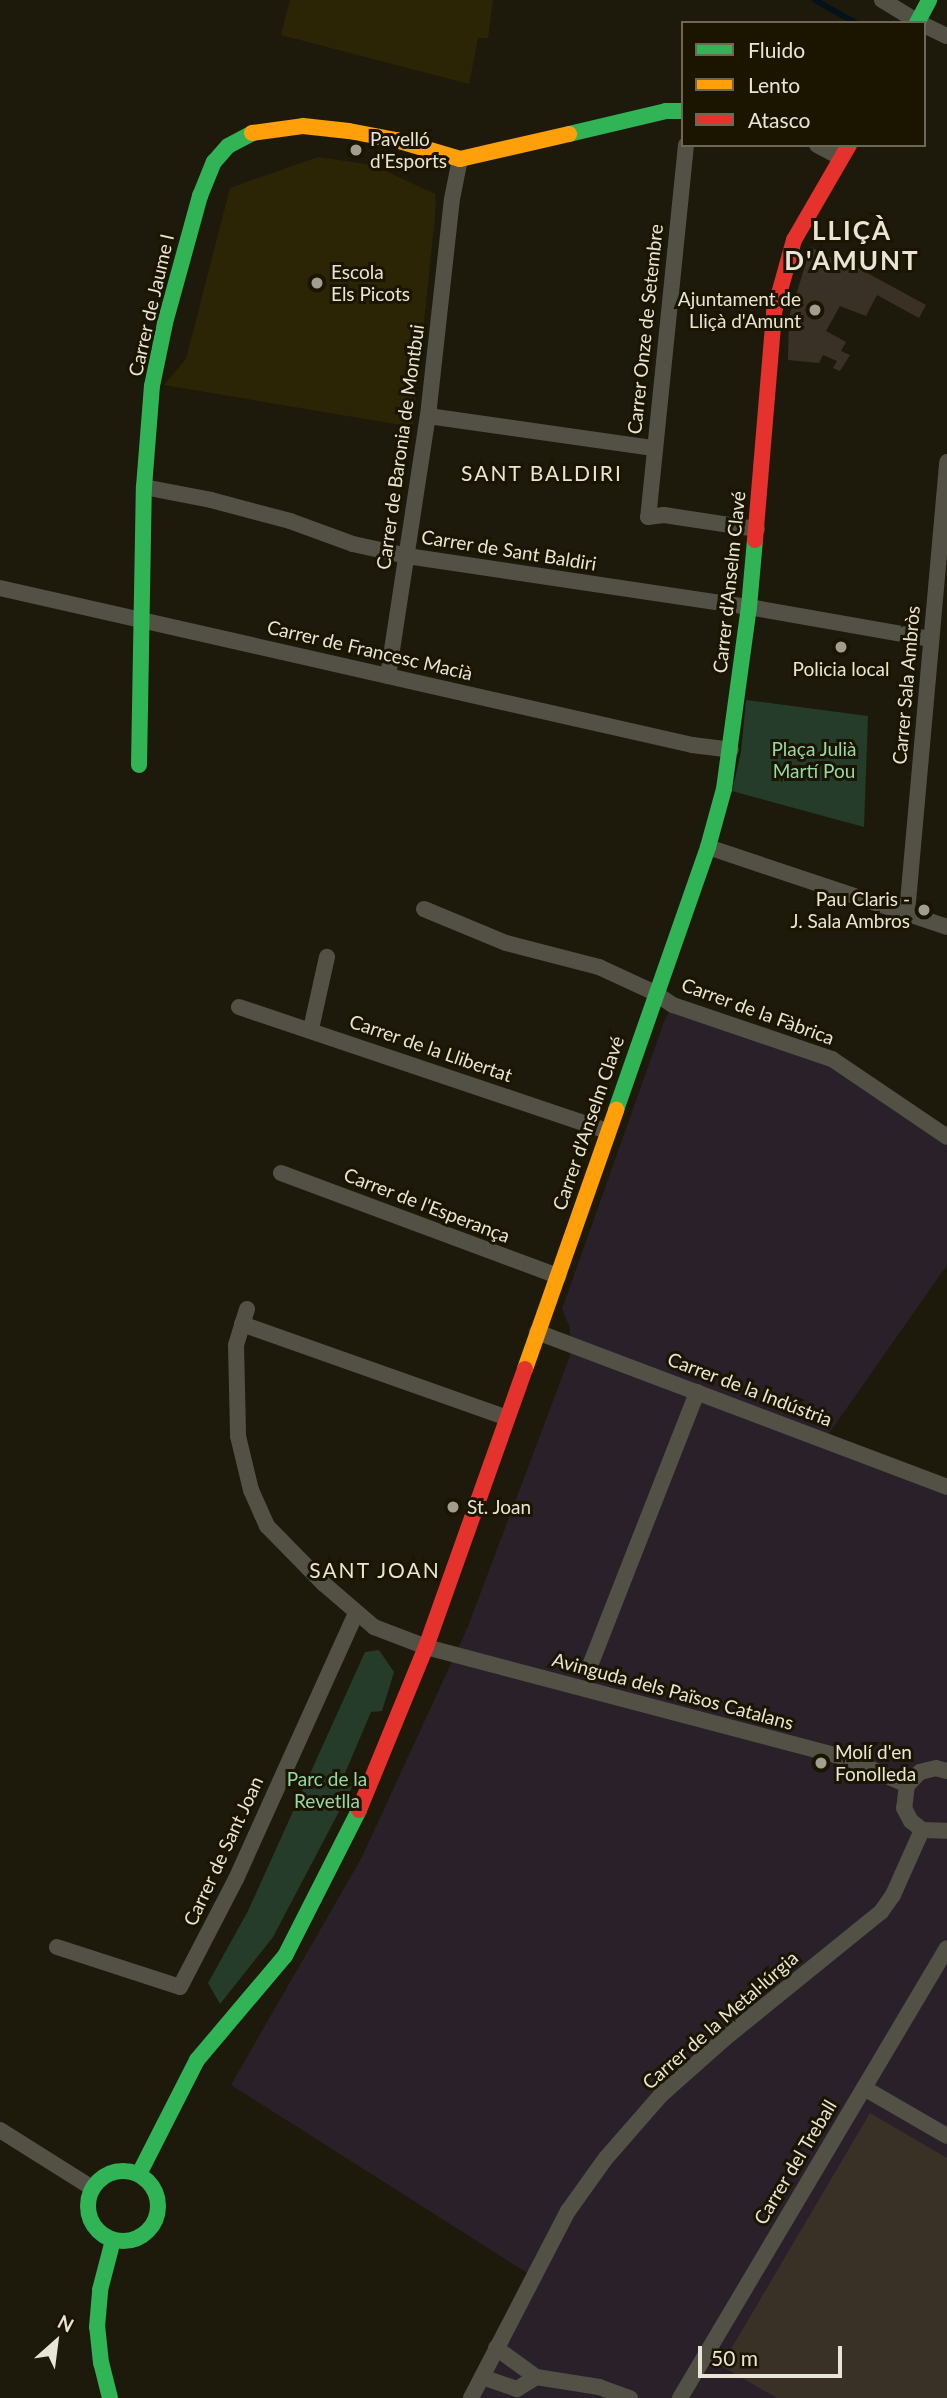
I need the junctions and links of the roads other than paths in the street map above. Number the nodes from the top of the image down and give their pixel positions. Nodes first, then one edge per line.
1 (882, 0) edge
2 (929, 0) edge
3 (917, 21) edge
4 (921, 21) edge
5 (926, 26) edge
6 (947, 36) edge
7 (681, 111) edge
8 (686, 147) edge
9 (825, 147) edge
10 (845, 152) edge
11 (460, 159) junction
12 (428, 416) junction
13 (654, 448) junction
14 (947, 462) edge
15 (144, 487) junction
16 (757, 529) junction
17 (407, 556) junction
18 (0, 587) edge
19 (749, 607) junction
20 (141, 618) junction
21 (931, 639) junction
22 (388, 676) junction
23 (731, 750) junction
24 (139, 765) dead end
25 (708, 847) junction
26 (424, 909) dead end
27 (907, 913) junction
28 (947, 927) edge
29 (327, 957) dead end
30 (656, 993) junction
31 (239, 1007) dead end
32 (311, 1029) junction
33 (608, 1131) junction
34 (947, 1138) edge
35 (281, 1172) dead end
36 (558, 1276) junction
37 (537, 1332) junction
38 (697, 1392) junction
39 (507, 1418) junction
40 (947, 1487) edge
41 (356, 1613) junction
42 (426, 1647) junction
43 (591, 1663) dead end
44 (947, 1771) edge
45 (907, 1785) junction
46 (922, 1830) junction
47 (947, 1831) edge
48 (57, 1947) dead end
49 (947, 1948) edge
50 (864, 2088) junction
51 (0, 2130) edge
52 (947, 2136) edge
53 (139, 2174) junction
54 (92, 2188) junction
55 (113, 2240) junction
56 (496, 2348) junction
57 (482, 2377) junction
58 (536, 2377) junction
59 (512, 2393) edge
60 (110, 2398) edge
61 (471, 2398) edge
62 (630, 2398) edge
63 (680, 2398) edge

1 - 3 street
2 - 4 street
5 - 6 street
7 - 11 street
8 - 13 street, Carrer Onze de Setembre
9 - 10 street
10 - 16 street, Carrer d'Anselm Clavé
11 - 12 street, Carrer de Baronia de Montbui
11 - 15 street, Carrer de Jaume I
12 - 13 street
12 - 17 street, Carrer de Baronia de Montbui
13 - 16 street, Carrer Onze de Setembre
14 - 21 street, Carrer Sala Ambròs
15 - 17 street, Carrer de Sant Baldiri
15 - 20 street, Carrer de Jaume I
16 - 19 street, Carrer d'Anselm Clavé
17 - 19 street, Carrer de Sant Baldiri
17 - 22 street, Carrer de Baronia de Montbui
18 - 20 street, Carrer de Francesc Macià
19 - 21 street, Carrer de Sant Baldiri
19 - 23 street, Carrer d'Anselm Clavé
20 - 22 street, Carrer de Francesc Macià
20 - 24 street, Carrer de Jaume I
21 - 27 street, Carrer Sala Ambròs
22 - 23 street, Carrer de Francesc Macià
23 - 25 street, Carrer d'Anselm Clavé
25 - 27 street
25 - 30 street, Carrer d'Anselm Clavé
26 - 30 street, Carrer de la Fàbrica
27 - 28 street
29 - 32 street
30 - 33 street, Carrer d'Anselm Clavé
30 - 34 street, Carrer de la Fàbrica
31 - 32 street, Carrer de la Llibertat
32 - 33 street, Carrer de la Llibertat
33 - 36 street, Carrer d'Anselm Clavé
35 - 36 street, Carrer de l'Esperança
36 - 37 street, Carrer d'Anselm Clavé
37 - 38 street, Carrer de la Indústria
37 - 39 street, Carrer d'Anselm Clavé
38 - 40 street, Carrer de la Indústria
38 - 43 street
39 - 41 street, Avinguda dels Països Catalans
39 - 42 street, Carrer d'Anselm Clavé
41 - 42 street, Avinguda dels Països Catalans
41 - 48 street, Carrer de Sant Joan
42 - 45 street, Avinguda dels Països Catalans
42 - 53 street, Carrer d'Anselm Clavé
44 - 45 street
45 - 46 street
46 - 47 street
46 - 56 street, Carrer de la Metal·lúrgia
49 - 50 street, Carrer del Treball
50 - 52 street
50 - 63 street, Carrer del Treball
51 - 54 street
53 - 54 street
53 - 55 street
54 - 55 street
55 - 60 street
56 - 57 street, Carrer de la Metal·lúrgia
56 - 58 street
57 - 59 street
57 - 61 street, Carrer de la Metal·lúrgia
58 - 59 street
58 - 62 street

